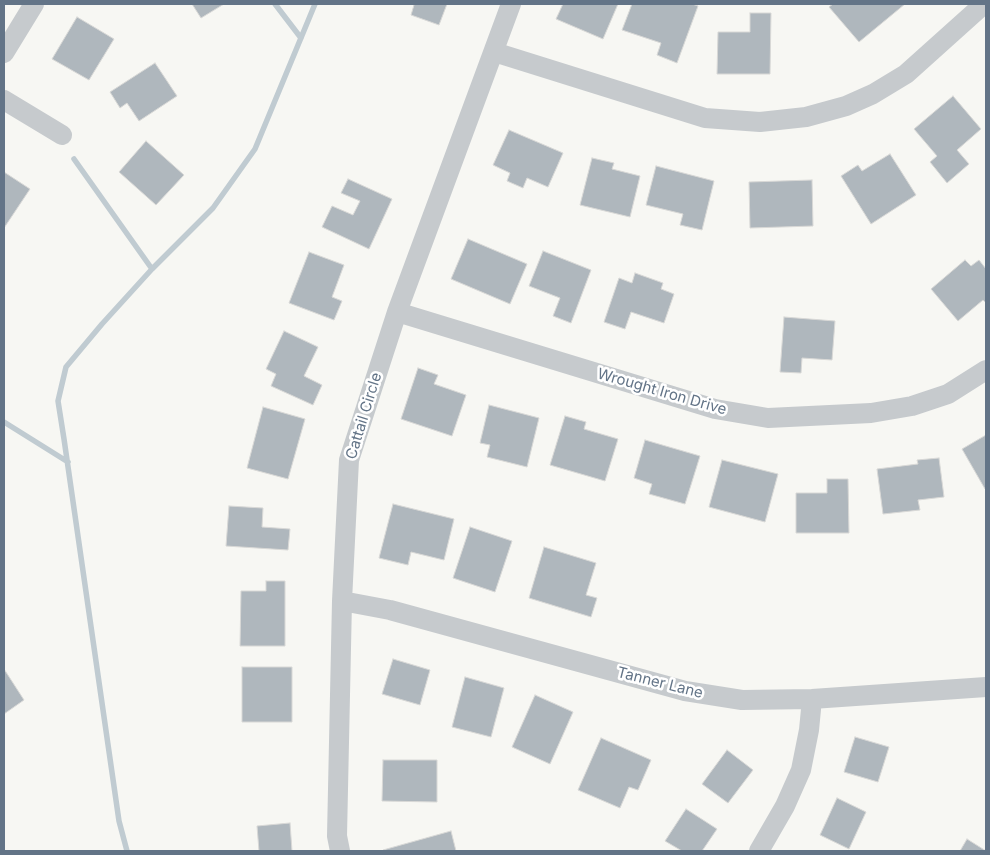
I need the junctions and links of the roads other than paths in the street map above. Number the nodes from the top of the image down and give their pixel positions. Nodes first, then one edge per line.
1 (34, 4) edge
2 (511, 4) edge
3 (984, 4) edge
4 (494, 52) junction
5 (4, 53) edge
6 (4, 100) edge
7 (62, 135) dead end
8 (397, 312) junction
9 (986, 370) edge
10 (342, 601) junction
11 (986, 688) edge
12 (812, 699) junction
13 (340, 851) edge
14 (759, 851) edge

1 - 5 street
2 - 4 street, Cattail Circle
3 - 4 street
4 - 8 street, Cattail Circle
6 - 7 street
8 - 9 street, Wrought Iron Drive
8 - 10 street, Cattail Circle
10 - 12 street, Tanner Lane
10 - 13 street, Cattail Circle
11 - 12 street, Tanner Lane
12 - 14 street

